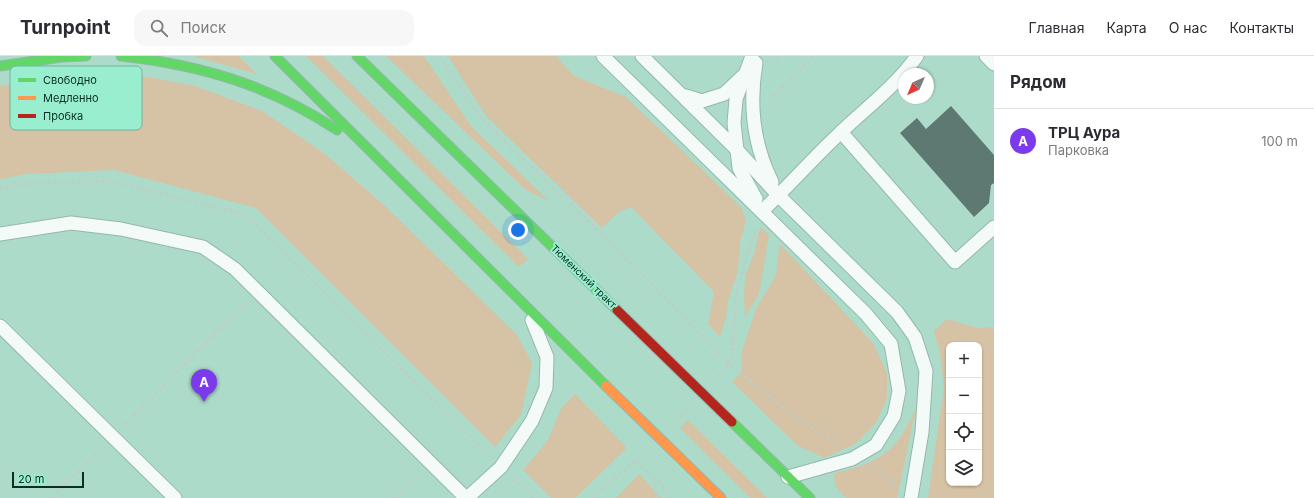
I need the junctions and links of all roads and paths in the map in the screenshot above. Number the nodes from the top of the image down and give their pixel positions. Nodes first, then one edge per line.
1 (86, 56) edge
2 (121, 56) edge
3 (275, 56) edge
4 (357, 56) edge
5 (363, 56) edge
6 (603, 56) edge
7 (642, 56) edge
8 (752, 56) edge
9 (757, 56) edge
10 (778, 56) edge
11 (813, 56) edge
12 (918, 56) edge
13 (986, 56) edge
14 (994, 64) edge
15 (0, 66) edge
16 (776, 66) dead end
17 (372, 70) junction
18 (746, 74) junction
19 (772, 89) dead end
20 (683, 95) junction
21 (840, 132) junction
22 (736, 149) junction
23 (385, 166) junction
24 (778, 196) junction
25 (762, 211) junction
26 (994, 227) edge
27 (0, 234) edge
28 (244, 304) dead end
29 (528, 310) junction
30 (0, 326) edge
31 (113, 437) junction
32 (859, 455) junction
33 (636, 462) dead end
34 (418, 474) dead end
35 (654, 477) junction
36 (788, 477) junction
37 (899, 489) dead end
38 (52, 498) edge
39 (175, 498) edge
40 (394, 498) edge
41 (467, 498) edge
42 (656, 498) edge
43 (671, 498) edge
44 (721, 498) edge
45 (810, 498) edge
46 (912, 498) edge

1 - 15 main road
2 - 23 main road
3 - 23 main road
4 - 17 main road, Тюменский тракт
5 - 17 main road
6 - 25 lane
7 - 20 lane
8 - 18 lane
9 - 24 lane
10 - 16 path
11 - 19 path
12 - 21 lane
13 - 14 lane
17 - 36 main road, Тюменский тракт
18 - 20 lane
18 - 22 lane
20 - 22 lane
21 - 24 lane
21 - 26 lane
22 - 24 lane
22 - 25 lane
23 - 29 main road
24 - 25 lane
24 - 46 lane
25 - 32 lane
25 - 32 path
27 - 41 lane
28 - 31 path
29 - 41 lane
29 - 44 main road
30 - 31 lane
31 - 38 path
31 - 39 lane
32 - 36 lane
32 - 37 path
33 - 35 path
34 - 40 path
35 - 42 path
35 - 43 path
36 - 45 main road, Тюменский тракт

